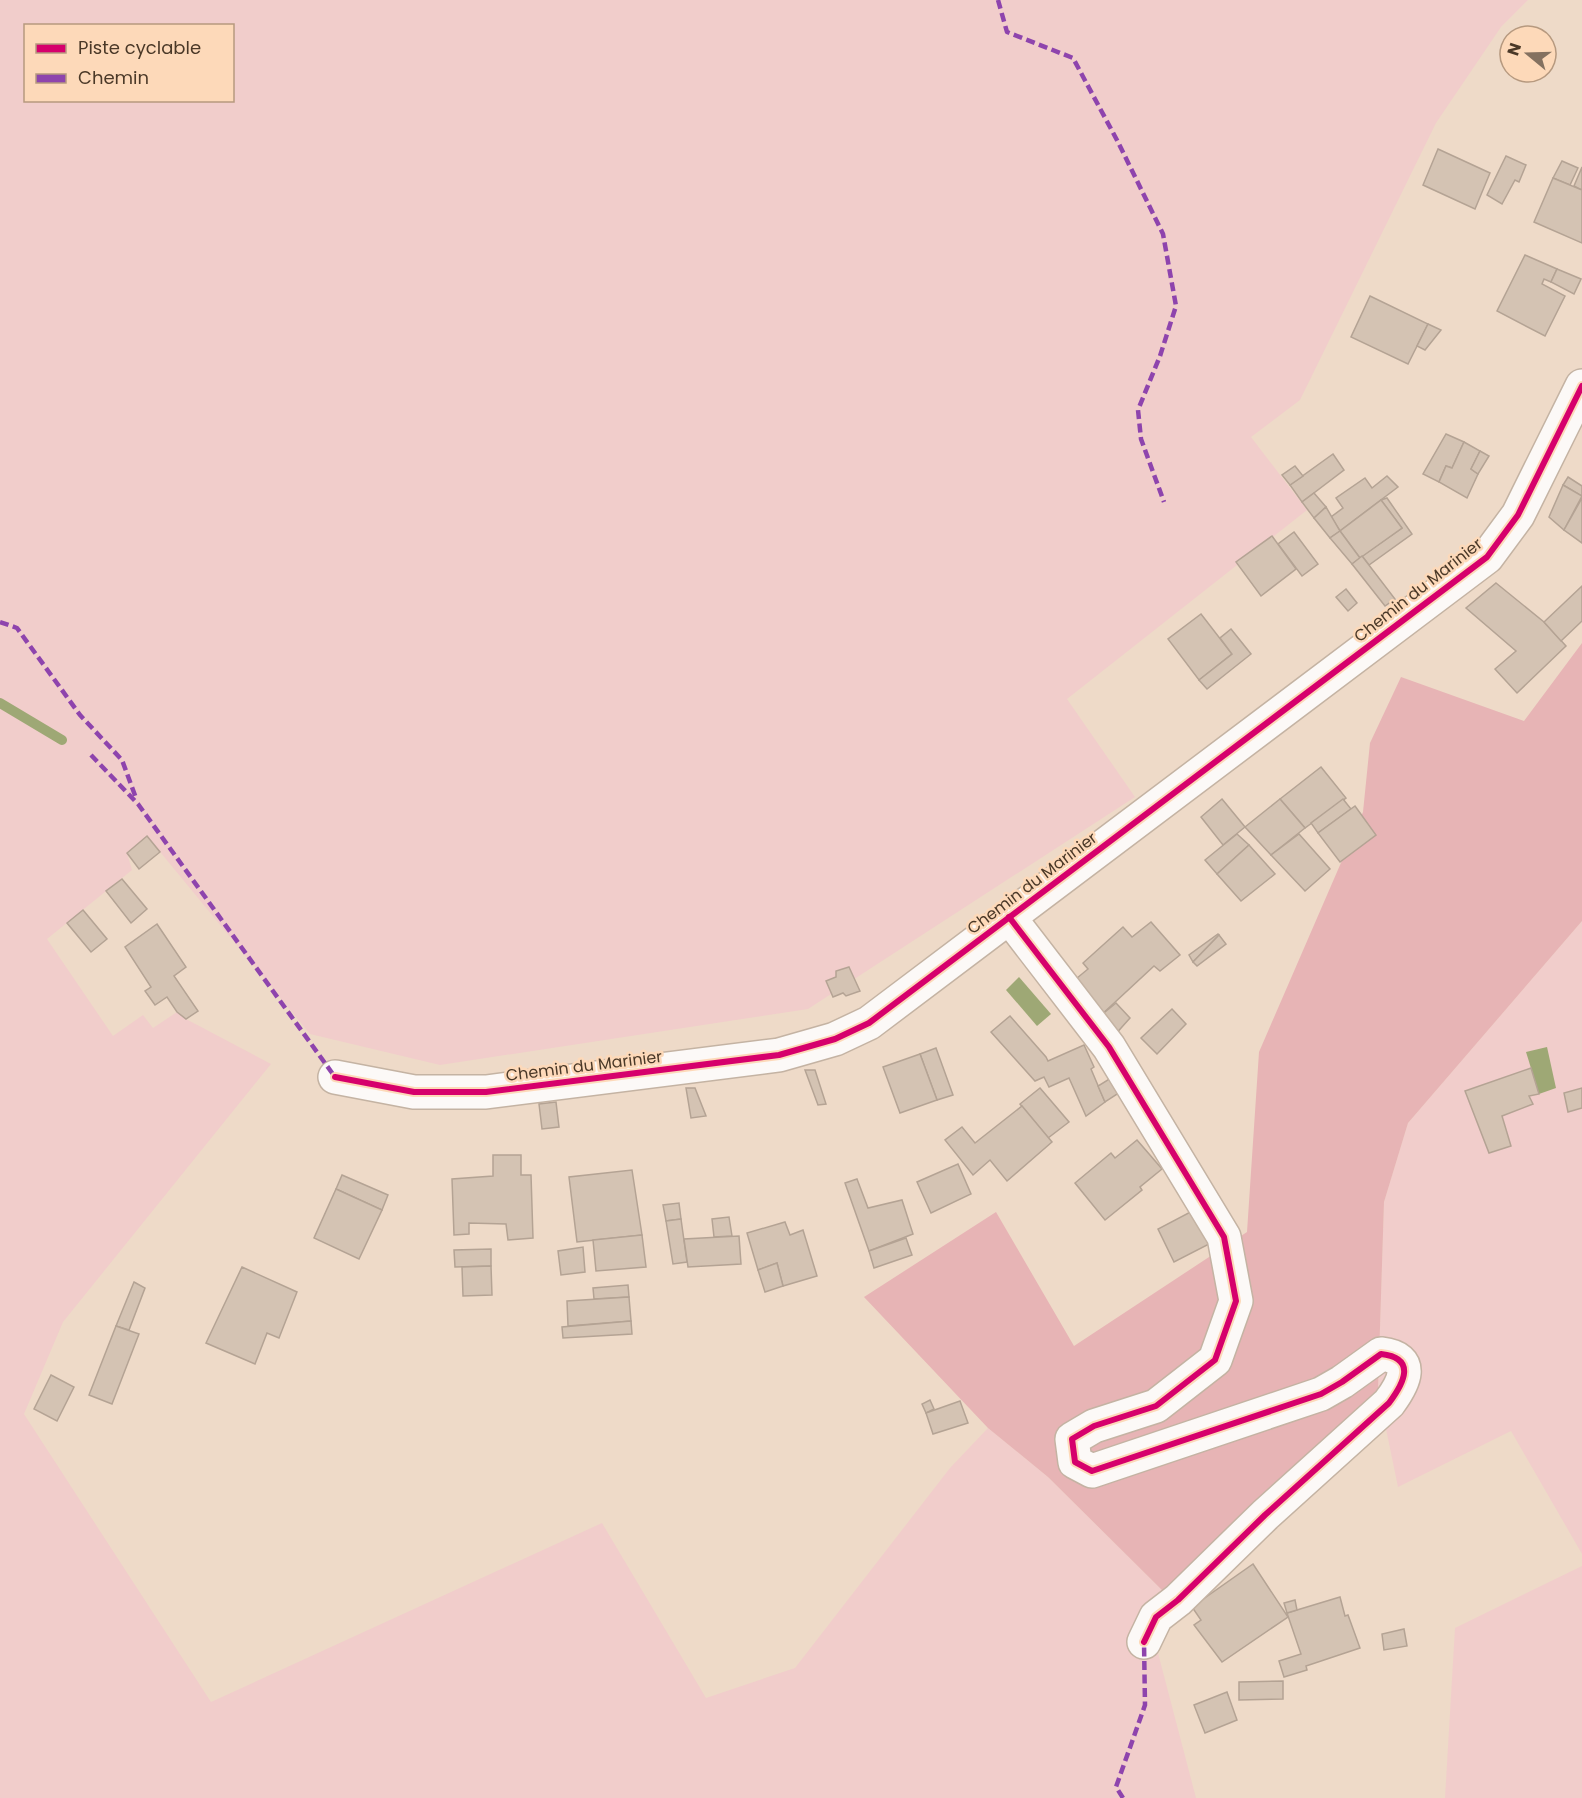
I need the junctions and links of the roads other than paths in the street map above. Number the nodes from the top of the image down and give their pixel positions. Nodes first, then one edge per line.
1 (1582, 386) edge
2 (1009, 917) junction
3 (336, 1077) dead end
4 (1144, 1642) dead end

1 - 2 street, Chemin du Marinier
2 - 3 street, Chemin du Marinier
2 - 4 street

